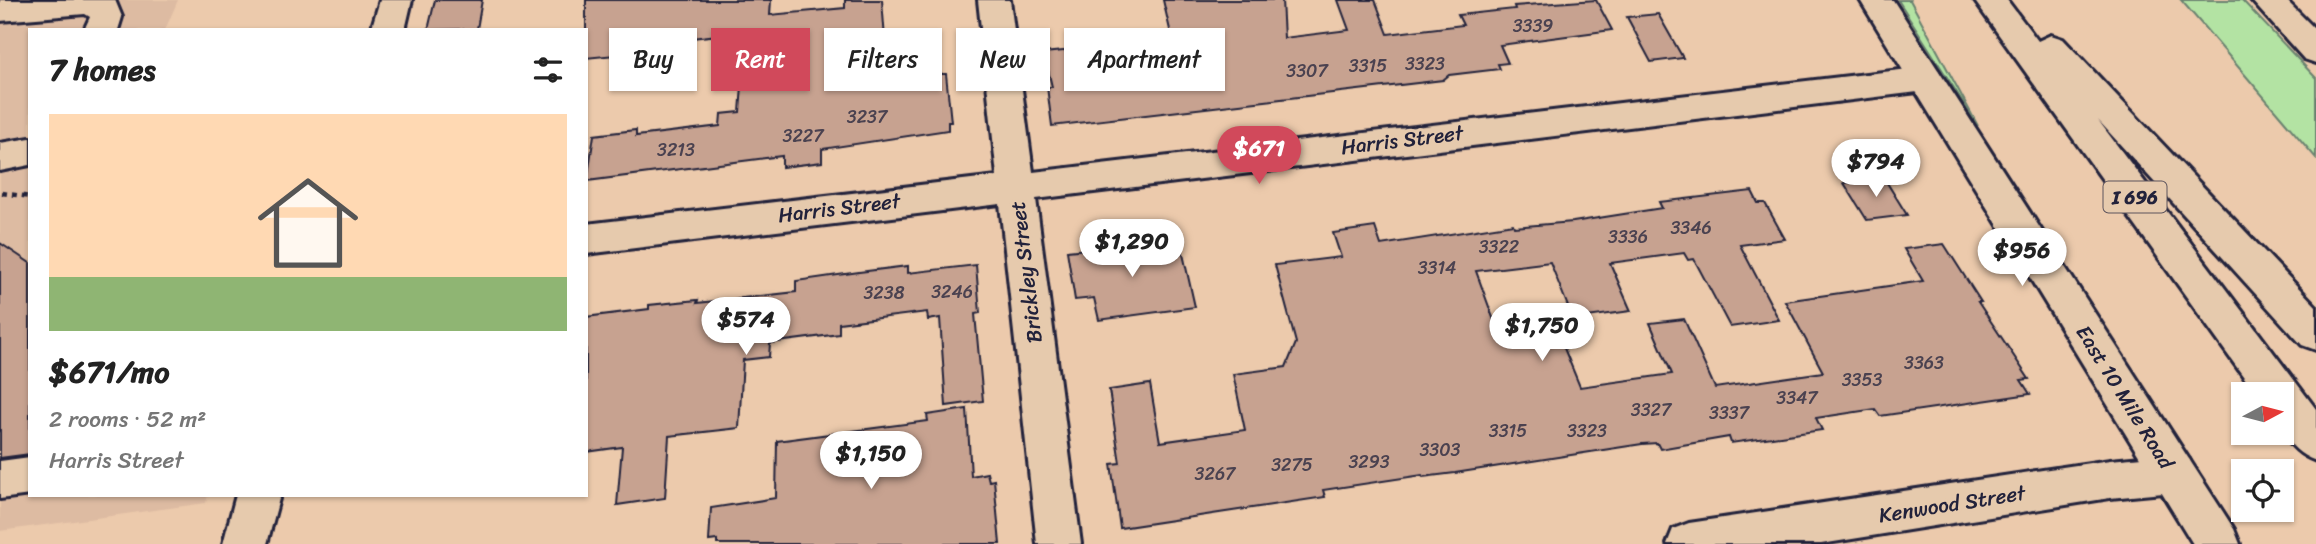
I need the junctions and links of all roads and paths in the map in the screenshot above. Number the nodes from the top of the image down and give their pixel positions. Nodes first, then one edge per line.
1 (396, 0) edge
2 (994, 0) edge
3 (1877, 0) edge
4 (1990, 0) edge
5 (2008, 0) edge
6 (2267, 0) edge
7 (0, 9) edge
8 (102, 28) edge
9 (389, 28) edge
10 (2316, 51) edge
11 (1926, 79) junction
12 (28, 151) edge
13 (0, 157) edge
14 (1016, 186) junction
15 (2, 193) edge
16 (28, 197) edge
17 (588, 239) edge
18 (2316, 333) edge
19 (2271, 382) edge
20 (2294, 412) edge
21 (2316, 442) edge
22 (2174, 473) junction
23 (28, 476) edge
24 (0, 480) edge
25 (257, 497) edge
26 (245, 544) edge
27 (1059, 544) edge
28 (1689, 544) edge
29 (2218, 544) edge

1 - 9 main road
2 - 14 main road, Brickley Street
3 - 11 main road, East 10 Mile Road
4 - 19 main road, I 696
5 - 18 main road
6 - 10 main road
7 - 8 main road
11 - 14 main road, Harris Street
11 - 22 main road, East 10 Mile Road
12 - 13 main road
14 - 17 main road, Harris Street
14 - 27 main road, Brickley Street
15 - 16 path
20 - 21 main road, I 696
22 - 28 main road, Kenwood Street
22 - 29 main road, East 10 Mile Road
23 - 24 main road
25 - 26 main road

